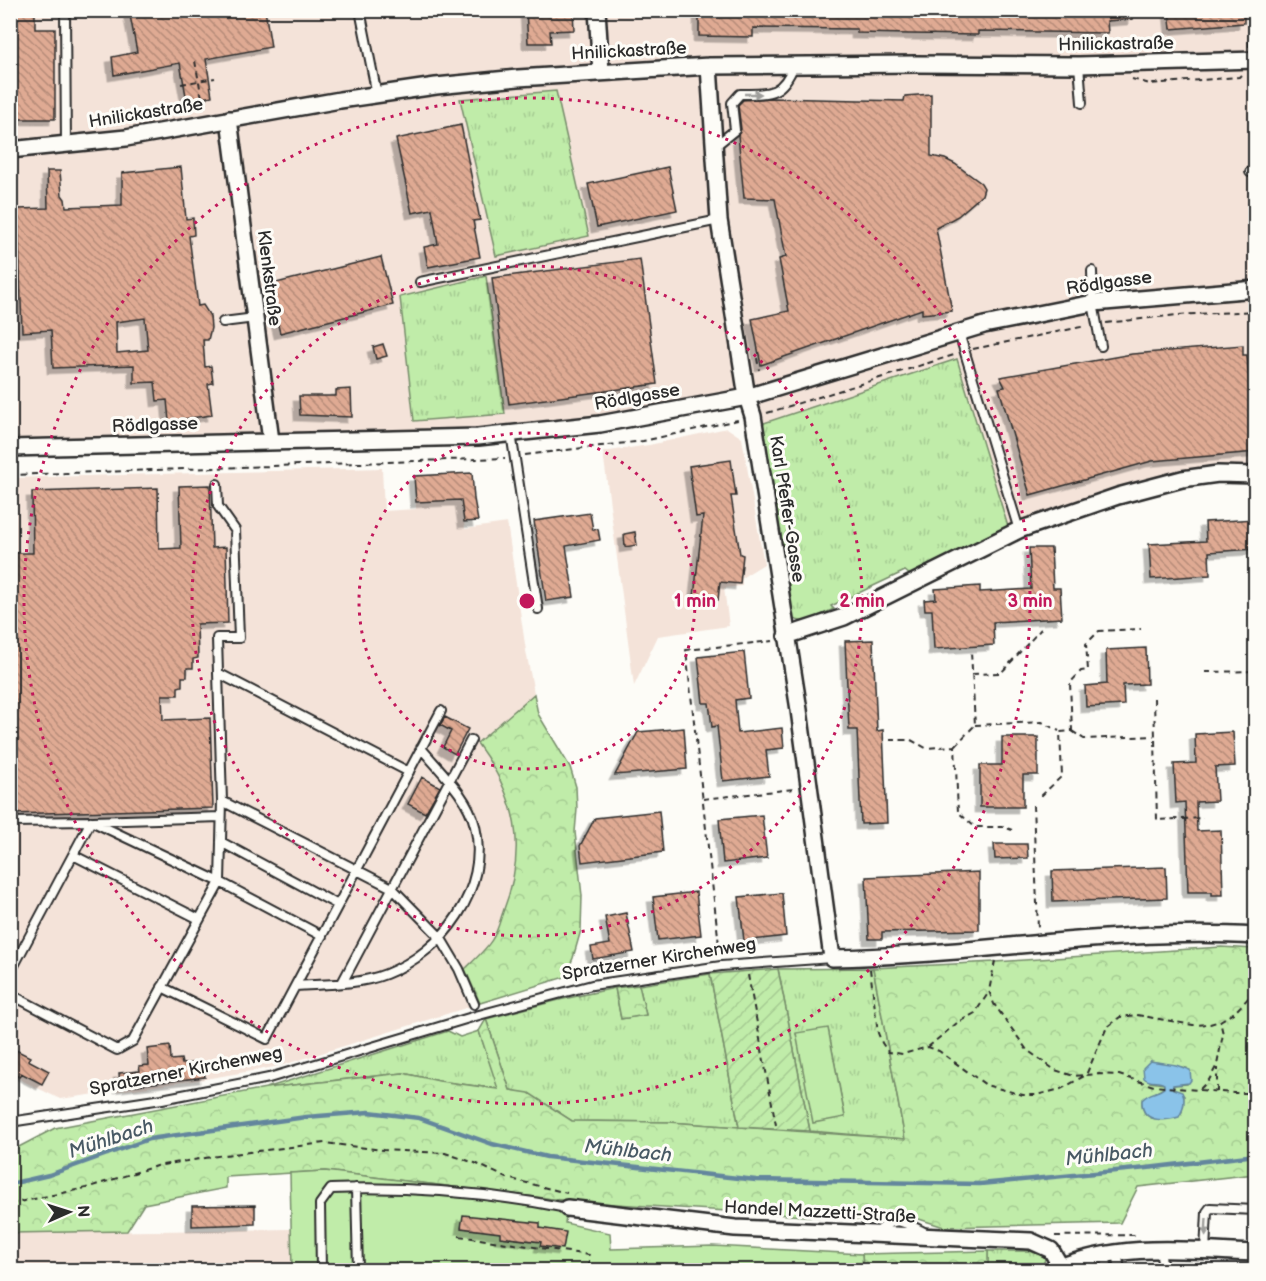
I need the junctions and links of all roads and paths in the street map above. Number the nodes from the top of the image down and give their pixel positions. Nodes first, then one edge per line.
1 (65, 10) edge
2 (360, 10) edge
3 (597, 10) edge
4 (1256, 28) edge
5 (195, 60) dead end
6 (1252, 60) edge
7 (794, 65) junction
8 (1079, 65) junction
9 (709, 66) junction
10 (602, 72) junction
11 (215, 78) dead end
12 (198, 81) junction
13 (181, 84) dead end
14 (1150, 84) dead end
15 (376, 94) junction
16 (1082, 103) dead end
17 (230, 119) junction
18 (206, 123) junction
19 (66, 145) junction
20 (713, 148) junction
21 (10, 150) edge
22 (719, 220) junction
23 (1092, 271) dead end
24 (420, 282) dead end
25 (1256, 289) edge
26 (1093, 303) junction
27 (255, 318) junction
28 (223, 322) dead end
29 (959, 333) junction
30 (1101, 346) dead end
31 (747, 397) junction
32 (511, 433) junction
33 (271, 441) junction
34 (10, 448) edge
35 (1256, 475) edge
36 (217, 484) dead end
37 (1019, 530) junction
38 (538, 609) dead end
39 (1041, 628) dead end
40 (1141, 629) dead end
41 (786, 636) junction
42 (971, 651) dead end
43 (1256, 671) edge
44 (1205, 672) dead end
45 (218, 673) junction
46 (972, 674) junction
47 (1154, 698) dead end
48 (441, 711) dead end
49 (975, 725) junction
50 (1072, 731) junction
51 (1060, 732) junction
52 (1155, 736) junction
53 (890, 740) dead end
54 (471, 741) dead end
55 (955, 746) junction
56 (421, 748) junction
57 (409, 772) junction
58 (449, 781) junction
59 (809, 787) junction
60 (1041, 796) dead end
61 (703, 799) junction
62 (222, 801) junction
63 (1033, 805) dead end
64 (221, 817) junction
65 (1203, 818) dead end
66 (91, 821) junction
67 (10, 822) edge
68 (1012, 830) dead end
69 (221, 842) junction
70 (73, 855) junction
71 (357, 869) junction
72 (220, 882) junction
73 (392, 888) junction
74 (338, 905) junction
75 (199, 920) junction
76 (322, 936) junction
77 (1256, 936) edge
78 (440, 937) junction
79 (1039, 943) junction
80 (999, 946) junction
81 (832, 958) junction
82 (870, 958) junction
83 (746, 963) junction
84 (721, 966) junction
85 (10, 973) edge
86 (342, 983) junction
87 (296, 986) junction
88 (162, 987) junction
89 (1256, 990) edge
90 (990, 991) junction
91 (10, 994) edge
92 (474, 1004) dead end
93 (1220, 1021) junction
94 (928, 1047) junction
95 (1217, 1065) junction
96 (1086, 1075) junction
97 (1199, 1090) junction
98 (1217, 1092) junction
99 (1256, 1093) edge
100 (10, 1122) edge
101 (776, 1125) dead end
102 (356, 1188) junction
103 (571, 1201) junction
104 (10, 1204) edge
105 (1256, 1210) edge
106 (459, 1236) dead end
107 (1160, 1249) junction
108 (1205, 1251) junction
109 (1111, 1253) junction
110 (1256, 1253) edge
111 (1056, 1269) edge
112 (321, 1270) edge
113 (358, 1270) edge
114 (589, 1270) edge
115 (1108, 1270) edge
116 (1120, 1270) edge
117 (1163, 1270) edge

1 - 19 lane
2 - 15 lane
3 - 10 street
4 - 6 path
5 - 12 path
6 - 8 street, Hnilickastraße
6 - 14 path
7 - 8 street, Hnilickastraße
7 - 9 street, Hnilickastraße
20 -> 7 lane
8 - 16 lane
9 - 10 street, Hnilickastraße
9 - 20 street, Karl Pfeffer-Gasse
10 - 15 street, Hnilickastraße
11 - 12 path
12 - 13 path
12 - 18 path
15 - 17 street, Hnilickastraße
17 - 18 street, Hnilickastraße
17 - 27 street, Klenkstraße
18 - 19 street, Hnilickastraße
19 - 21 street, Hnilickastraße
20 - 22 street, Karl Pfeffer-Gasse
22 - 24 lane
22 - 31 street, Karl Pfeffer-Gasse
23 - 26 lane
25 - 26 street, Rödlgasse
26 - 29 street, Rödlgasse
26 - 30 lane
27 - 28 lane
27 - 33 street, Klenkstraße
29 - 31 street, Rödlgasse
29 - 37 lane
31 - 32 street, Rödlgasse
31 - 41 street, Karl Pfeffer-Gasse
32 - 33 street, Rödlgasse
32 - 38 lane
33 - 34 street, Rödlgasse
35 - 37 street
36 - 45 lane
37 - 41 street
39 - 46 path
40 - 50 path
41 - 59 street, Karl Pfeffer-Gasse
41 - 61 path
42 - 46 path
43 - 44 path
45 - 57 lane
45 - 62 lane
46 - 49 path
47 - 52 path
48 - 56 lane
49 - 51 path
49 - 55 path
50 - 51 path
50 - 52 path
51 - 60 path
52 - 65 path
53 - 55 path
54 - 58 lane
55 - 68 path
56 - 57 lane
56 - 58 lane
57 - 71 lane
58 - 73 lane
58 - 78 lane
59 - 61 path
59 - 81 street, Karl Pfeffer-Gasse
61 - 84 path
62 - 64 lane
62 - 71 lane
63 - 79 path
64 - 66 lane
64 - 69 lane
66 - 67 lane
66 - 70 lane
66 - 72 lane
69 - 72 lane
69 - 74 lane
70 - 75 lane
70 - 85 lane
71 - 73 lane
71 - 74 lane
72 - 75 lane
72 - 76 lane
73 - 78 lane
73 - 86 lane
74 - 76 lane
75 - 88 lane
76 - 87 lane
77 - 79 street, Spratzerner Kirchenweg
78 - 86 lane
78 - 92 lane
79 - 80 street, Spratzerner Kirchenweg
80 - 82 street, Spratzerner Kirchenweg
80 - 90 path
81 - 82 street, Spratzerner Kirchenweg
81 - 83 lane, Spratzerner Kirchenweg
82 - 94 path
83 - 84 lane, Spratzerner Kirchenweg
83 - 101 path
84 - 100 lane, Spratzerner Kirchenweg
86 - 87 lane
87 - 88 lane
88 - 91 lane
89 - 93 path
90 - 94 path
90 - 96 path
93 - 95 path
93 - 96 path
94 - 96 path
95 - 97 path
95 - 98 path
96 - 97 path
97 - 98 path
98 - 99 path
102 - 103 lane
102 - 112 lane
102 - 113 lane
103 - 104 path
103 - 111 street, Handel Mazzetti-Straße
105 -> 108 lane
106 - 114 path
107 - 108 street, Handel Mazzetti-Straße
107 - 109 street, Handel Mazzetti-Straße
107 - 117 lane
108 - 110 street, Handel Mazzetti-Straße
109 - 111 street, Handel Mazzetti-Straße
109 - 115 lane
109 - 116 lane

